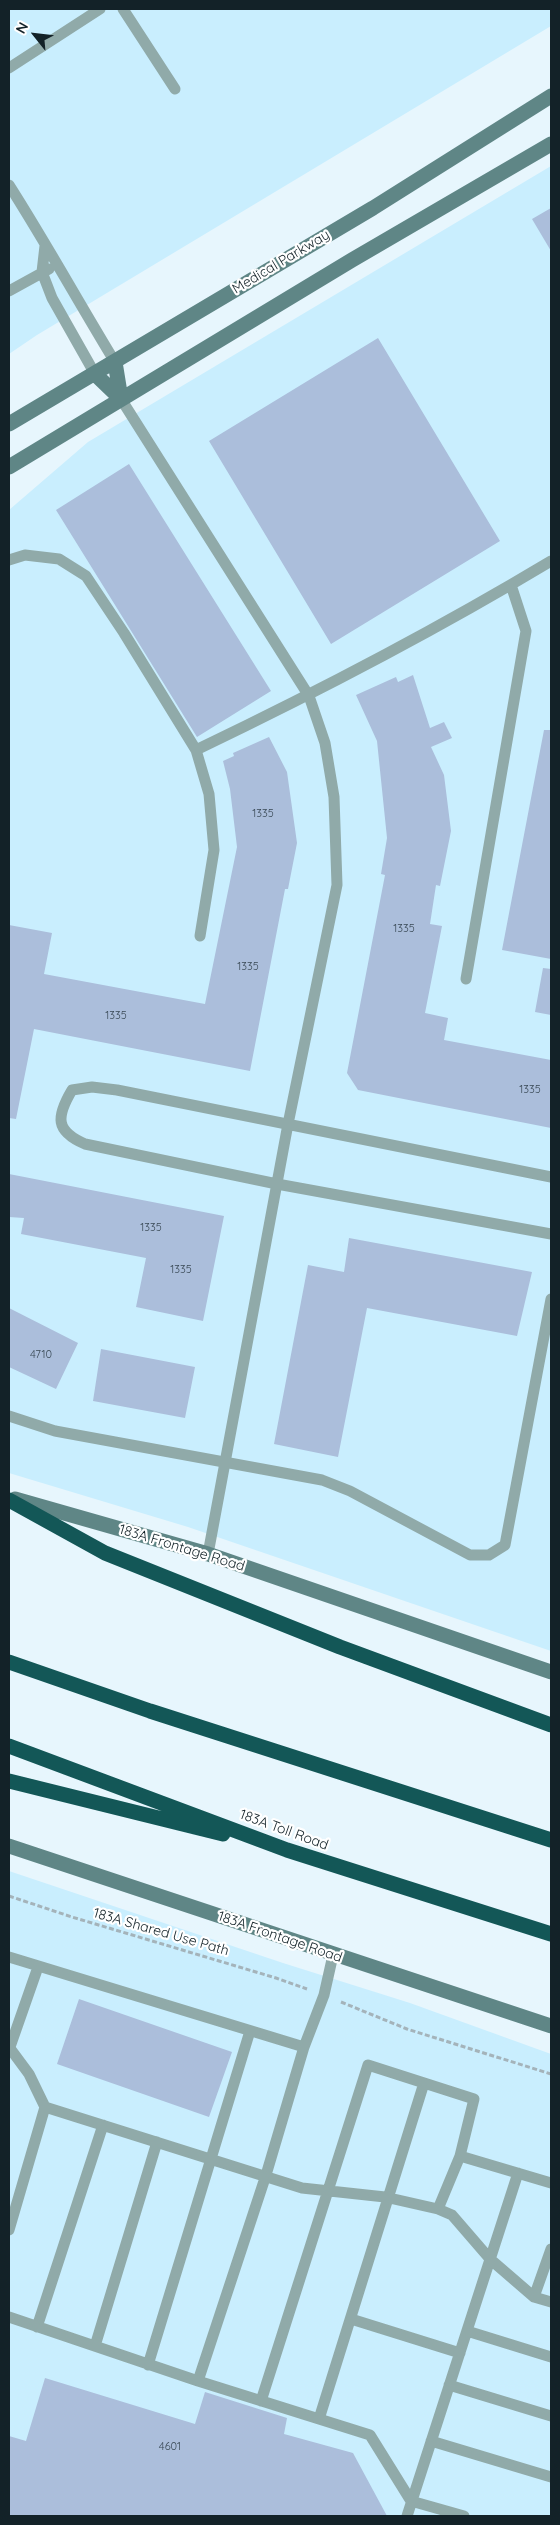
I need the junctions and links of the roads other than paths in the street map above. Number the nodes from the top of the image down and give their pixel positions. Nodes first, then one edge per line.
1 (100, 9) edge
2 (124, 9) edge
3 (9, 68) edge
4 (175, 89) dead end
5 (551, 96) edge
6 (551, 144) edge
7 (9, 185) edge
8 (45, 246) junction
9 (59, 264) junction
10 (42, 272) junction
11 (9, 291) edge
12 (115, 362) junction
13 (95, 374) junction
14 (121, 400) junction
15 (9, 424) edge
16 (9, 467) edge
17 (9, 560) edge
18 (551, 561) edge
19 (511, 585) junction
20 (309, 696) junction
21 (196, 750) junction
22 (200, 936) dead end
23 (466, 979) dead end
24 (288, 1124) junction
25 (551, 1177) edge
26 (277, 1184) junction
27 (551, 1234) edge
28 (551, 1299) edge
29 (9, 1416) edge
30 (226, 1463) junction
31 (9, 1499) edge
32 (208, 1554) junction
33 (9, 1662) edge
34 (551, 1672) edge
35 (551, 1725) edge
36 (9, 1746) edge
37 (9, 1781) edge
38 (551, 1840) edge
39 (9, 1846) edge
40 (287, 1850) junction
41 (551, 1934) edge
42 (333, 1955) junction
43 (9, 1957) edge
44 (38, 1967) junction
45 (551, 2026) edge
46 (250, 2031) junction
47 (10, 2047) edge
48 (304, 2047) junction
49 (424, 2083) junction
50 (45, 2107) junction
51 (103, 2125) junction
52 (157, 2142) junction
53 (460, 2156) junction
54 (211, 2158) junction
55 (518, 2173) junction
56 (266, 2176) junction
57 (551, 2183) edge
58 (328, 2191) junction
59 (389, 2198) junction
60 (438, 2209) junction
61 (9, 2230) edge
62 (551, 2249) edge
63 (490, 2259) junction
64 (534, 2296) junction
65 (551, 2302) edge
66 (9, 2317) edge
67 (351, 2319) junction
68 (37, 2327) junction
69 (467, 2331) junction
70 (95, 2346) junction
71 (460, 2352) junction
72 (551, 2357) edge
73 (148, 2364) junction
74 (198, 2381) junction
75 (449, 2385) junction
76 (261, 2401) junction
77 (551, 2416) edge
78 (319, 2419) junction
79 (431, 2441) junction
80 (551, 2477) edge
81 (411, 2501) junction
82 (407, 2516) edge
83 (464, 2516) edge

1 - 3 lane
2 - 4 lane
5 - 12 street, Medical Parkway
6 - 14 street
7 - 8 lane
8 - 9 lane
8 - 10 lane
9 - 10 lane
9 - 12 lane
10 - 11 lane
10 - 13 lane
12 - 13 street, Medical Parkway
12 - 14 street
13 - 14 street
13 - 15 street, Medical Parkway
14 - 16 street
14 - 20 lane
17 - 21 lane
18 - 19 lane
19 - 20 lane
19 - 23 lane
20 - 21 lane
20 - 24 lane
21 - 22 lane
24 - 25 lane
24 - 26 lane
24 - 26 lane
26 - 27 lane
26 - 30 lane
28 - 30 lane
29 - 30 lane
30 - 32 lane
31 - 32 street, 183A Frontage Road
31 - 35 highway
32 - 34 street, 183A Frontage Road
33 - 38 highway
36 - 40 highway, 183A Toll Road
37 - 40 highway
39 - 42 street, 183A Frontage Road
40 - 41 highway, 183A Toll Road
42 - 45 street, 183A Frontage Road
42 - 48 lane
43 - 44 lane
44 - 46 lane
44 - 47 lane
46 - 48 lane
46 - 54 lane
47 - 50 lane
48 - 56 lane
49 - 53 lane
49 - 58 lane
49 - 59 lane
50 - 51 lane
50 - 61 lane
51 - 52 lane
51 - 68 lane
52 - 54 lane
52 - 70 lane
53 - 55 lane
53 - 60 lane
54 - 56 lane
54 - 73 lane
55 - 57 lane
55 - 63 lane
56 - 58 lane
56 - 74 lane
58 - 59 lane
58 - 76 lane
59 - 60 lane
59 - 67 lane
60 - 63 lane
62 - 64 lane
63 - 64 lane
63 - 69 lane
64 - 65 lane
66 - 68 lane
67 - 71 lane
67 - 78 lane
68 - 70 lane
69 - 71 lane
69 - 72 lane
70 - 73 lane
71 - 75 lane
73 - 74 lane
74 - 76 lane
75 - 77 lane
75 - 79 lane
76 - 78 lane
78 - 81 lane
79 - 80 lane
79 - 81 lane
81 - 82 lane
81 - 83 lane

